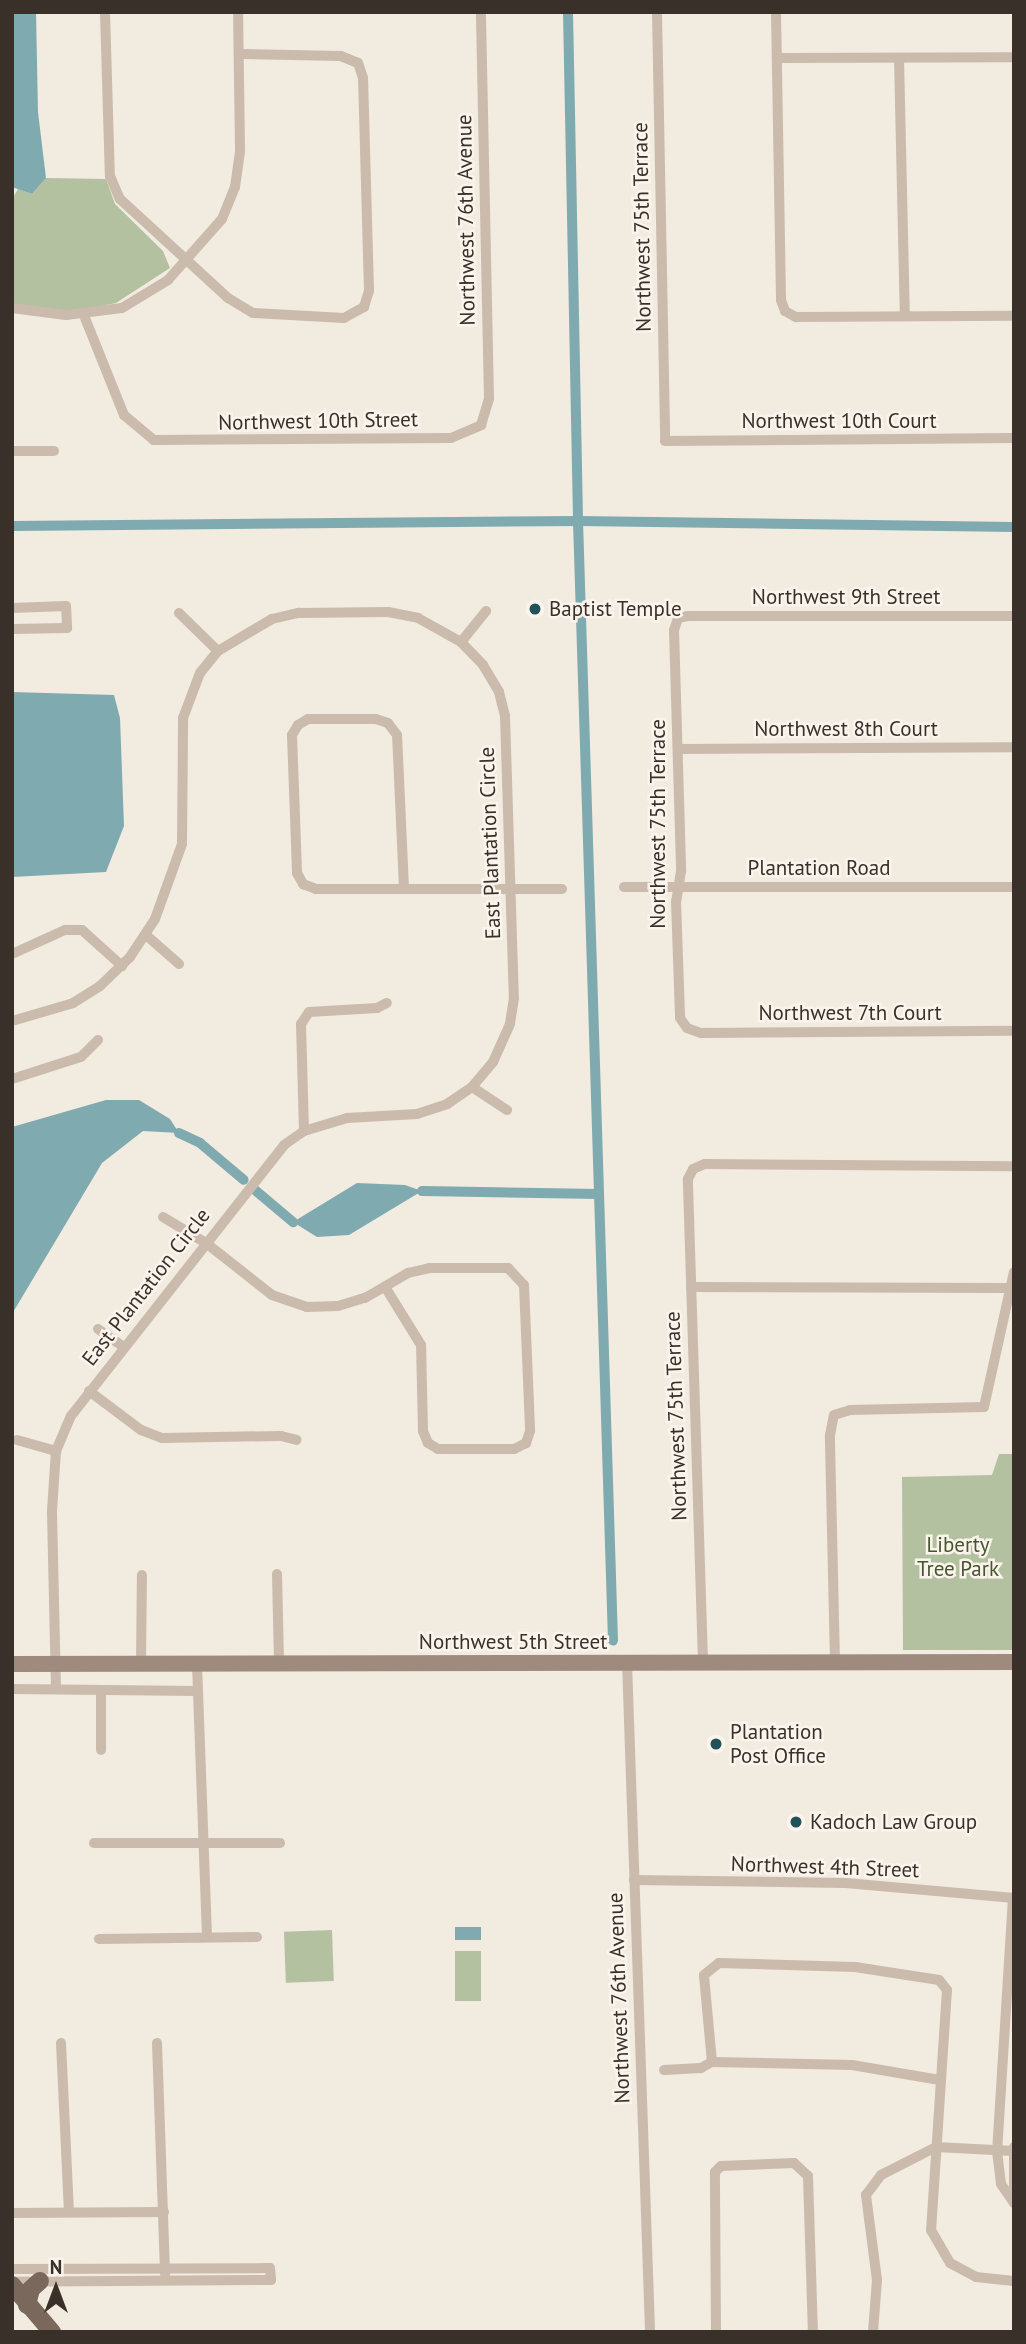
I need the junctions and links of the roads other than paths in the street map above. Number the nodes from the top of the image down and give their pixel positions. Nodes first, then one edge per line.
1 (105, 12) edge
2 (238, 12) edge
3 (481, 12) edge
4 (657, 12) edge
5 (776, 12) edge
6 (240, 54) junction
7 (1014, 57) edge
8 (778, 58) junction
9 (899, 58) junction
10 (189, 260) junction
11 (12, 308) edge
12 (83, 313) junction
13 (905, 316) junction
14 (1014, 316) edge
15 (481, 425) joint
16 (1014, 439) edge
17 (665, 441) joint
18 (12, 450) edge
19 (54, 451) dead end
20 (12, 608) edge
21 (486, 611) dead end
22 (179, 613) dead end
23 (1014, 617) edge
24 (678, 618) joint
25 (12, 629) edge
26 (461, 642) junction
27 (218, 651) junction
28 (1014, 747) edge
29 (678, 749) junction
30 (624, 887) dead end
31 (679, 887) junction
32 (1014, 887) edge
33 (404, 888) junction
34 (513, 889) junction
35 (562, 889) dead end
36 (146, 935) junction
37 (12, 954) edge
38 (179, 964) dead end
39 (122, 966) junction
40 (387, 1003) dead end
41 (12, 1021) edge
42 (687, 1028) joint
43 (1014, 1031) edge
44 (98, 1040) dead end
45 (12, 1079) edge
46 (472, 1087) junction
47 (507, 1110) dead end
48 (304, 1131) junction
49 (1014, 1166) edge
50 (163, 1217) dead end
51 (206, 1243) junction
52 (1014, 1272) edge
53 (385, 1287) junction
54 (691, 1287) junction
55 (1008, 1288) junction
56 (98, 1329) dead end
57 (122, 1346) junction
58 (89, 1391) junction
59 (17, 1440) dead end
60 (297, 1440) dead end
61 (56, 1451) junction
62 (277, 1574) dead end
63 (142, 1575) dead end
64 (627, 1662) junction
65 (703, 1662) junction
66 (1014, 1662) edge
67 (835, 1663) junction
68 (12, 1664) edge
69 (55, 1664) junction
70 (141, 1664) junction
71 (197, 1664) junction
72 (279, 1665) junction
73 (12, 1689) edge
74 (56, 1689) junction
75 (101, 1690) junction
76 (197, 1691) junction
77 (101, 1749) dead end
78 (94, 1843) dead end
79 (280, 1843) dead end
80 (205, 1844) junction
81 (634, 1880) junction
82 (1014, 1898) edge
83 (207, 1937) junction
84 (257, 1937) dead end
85 (99, 1939) dead end
86 (61, 2043) dead end
87 (157, 2043) dead end
88 (712, 2063) junction
89 (664, 2070) dead end
90 (940, 2080) junction
91 (936, 2147) junction
92 (1014, 2149) edge
93 (997, 2151) junction
94 (1014, 2187) edge
95 (1014, 2203) edge
96 (69, 2212) junction
97 (164, 2212) junction
98 (12, 2213) edge
99 (165, 2267) junction
100 (211, 2268) junction
101 (12, 2269) edge
102 (166, 2280) junction
103 (212, 2280) junction
104 (40, 2281) junction
105 (1014, 2281) edge
106 (12, 2284) edge
107 (27, 2305) junction
108 (52, 2332) edge
109 (650, 2332) edge
110 (716, 2332) edge
111 (813, 2332) edge
112 (873, 2332) edge

1 - 10 street
2 - 6 street
3 - 15 street, Northwest 76th Avenue
4 - 17 street, Northwest 75th Terrace
5 - 8 street
6 - 10 street
6 - 10 street
7 - 9 street
8 - 9 street
8 - 13 street
9 - 13 street
10 - 12 street
11 - 12 street
12 - 15 street, Northwest 10th Street
13 - 14 street
16 - 17 street, Northwest 10th Court
18 - 19 street
20 - 25 street
21 - 26 street
22 - 27 street
23 - 24 street, Northwest 9th Street
24 - 29 street, Northwest 75th Terrace
26 - 27 street, East Plantation Circle
26 - 34 street, East Plantation Circle
27 - 36 street, East Plantation Circle
28 - 29 street, Northwest 8th Court
29 - 31 street, Northwest 75th Terrace
30 - 31 street, Plantation Road
31 - 32 street, Plantation Road
31 - 42 street, Northwest 75th Terrace
33 - 33 street
33 - 34 street
34 - 35 street
34 - 46 street, East Plantation Circle
36 - 38 street
36 - 39 street, East Plantation Circle
37 - 39 street
39 - 41 street, East Plantation Circle
40 - 48 street
42 - 43 street, Northwest 7th Court
44 - 45 street
46 - 47 street
46 - 48 street, East Plantation Circle
48 - 51 street, East Plantation Circle
49 - 54 street, Northwest 75th Terrace
50 - 51 street
51 - 53 street
51 - 57 street, East Plantation Circle
52 - 55 street
53 - 53 street
54 - 55 street
54 - 65 street, Northwest 75th Terrace
55 - 67 street
56 - 57 street
57 - 58 street, East Plantation Circle
58 - 60 street
58 - 61 street, East Plantation Circle
59 - 61 street
61 - 69 street, East Plantation Circle
62 - 72 street
63 - 70 street
64 - 65 street, Northwest 5th Street
64 - 72 street, Northwest 5th Street
64 - 81 street, Northwest 76th Avenue
65 - 67 street, Northwest 5th Street
66 - 67 street, Northwest 5th Street
68 - 69 street, Northwest 5th Street
69 - 70 street, Northwest 5th Street
69 - 74 street, East Plantation Circle
70 - 71 street, Northwest 5th Street
71 - 72 street, Northwest 5th Street
71 - 76 street
73 - 74 street
74 - 75 street
75 - 76 street
75 - 77 street
76 - 80 street
78 - 80 street
79 - 80 street
80 - 83 street
81 - 82 street, Northwest 4th Street
81 - 109 street, Northwest 76th Avenue
82 - 93 street
83 - 84 street
83 - 85 street
86 - 96 street
87 - 97 street
88 - 89 street
88 - 90 street
88 - 90 street
90 - 91 street
91 - 93 street
91 - 105 street
91 - 112 street
92 - 93 street
92 - 94 street
93 - 95 street
96 - 97 street
96 - 98 street
97 - 99 street
99 - 100 street
99 - 101 street
99 - 102 street
100 - 103 street
100 - 103 street
102 - 103 street
102 - 104 street
104 - 106 street
104 - 107 main road
106 - 107 main road
107 - 108 main road
110 - 111 street

